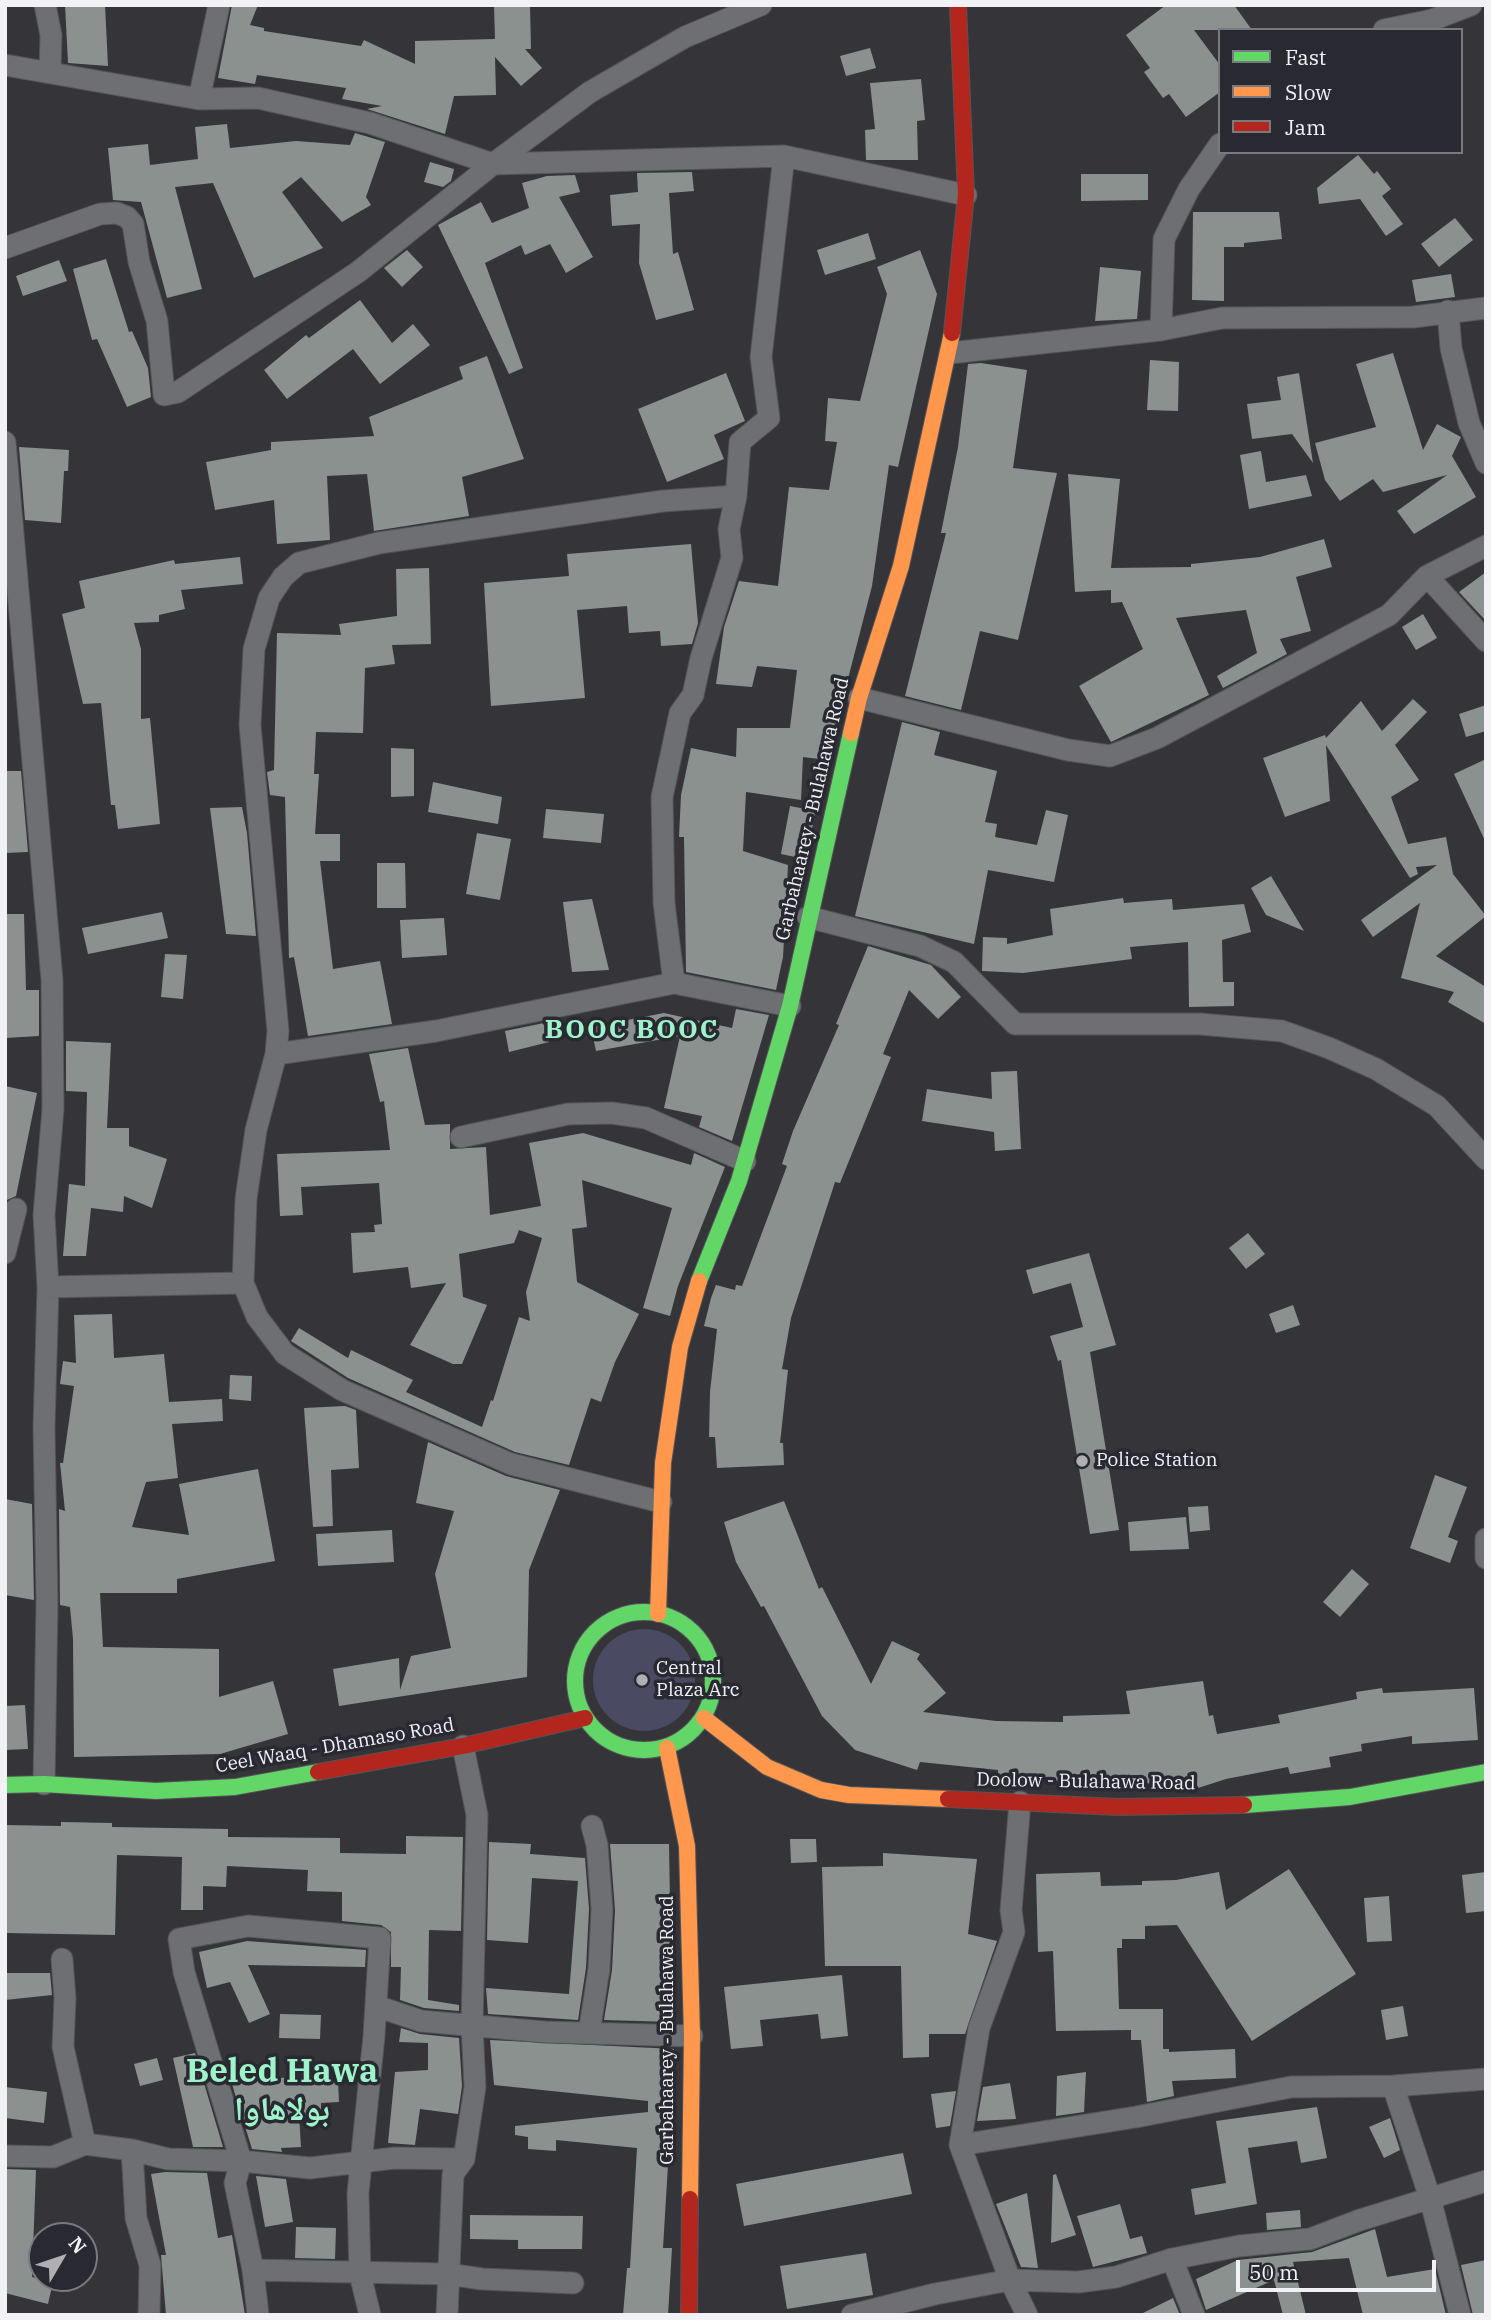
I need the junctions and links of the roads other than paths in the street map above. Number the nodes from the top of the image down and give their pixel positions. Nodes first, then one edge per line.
1 (45, 5) edge
2 (219, 5) edge
3 (761, 5) edge
4 (958, 5) edge
5 (1471, 5) edge
6 (1394, 28) edge
7 (5, 65) edge
8 (50, 72) junction
9 (199, 99) junction
10 (1218, 147) edge
11 (784, 156) junction
12 (492, 164) junction
13 (965, 195) junction
14 (5, 248) edge
15 (1486, 308) edge
16 (1448, 311) junction
17 (1161, 330) junction
18 (950, 354) junction
19 (5, 442) edge
20 (1486, 463) edge
21 (736, 496) junction
22 (1486, 546) edge
23 (1427, 576) junction
24 (1486, 641) edge
25 (859, 698) junction
26 (808, 917) junction
27 (674, 983) junction
28 (790, 1006) junction
29 (276, 1054) junction
30 (461, 1137) dead end
31 (1486, 1159) edge
32 (745, 1161) junction
33 (10, 1207) edge
34 (44, 1215) junction
35 (5, 1253) edge
36 (243, 1283) junction
37 (48, 1287) junction
38 (661, 1503) junction
39 (1486, 1541) edge
40 (1486, 1558) edge
41 (658, 1614) junction
42 (585, 1718) junction
43 (704, 1718) junction
44 (463, 1746) junction
45 (667, 1748) junction
46 (1486, 1772) edge
47 (44, 1784) junction
48 (5, 1785) edge
49 (1020, 1802) junction
50 (592, 1826) dead end
51 (62, 1959) dead end
52 (376, 2006) junction
53 (472, 2025) junction
54 (589, 2034) junction
55 (692, 2036) junction
56 (1486, 2079) edge
57 (1393, 2086) junction
58 (85, 2144) junction
59 (960, 2145) junction
60 (132, 2150) junction
61 (5, 2156) edge
62 (464, 2159) junction
63 (241, 2161) junction
64 (361, 2162) junction
65 (1486, 2181) edge
66 (1430, 2198) junction
67 (1172, 2259) junction
68 (253, 2270) junction
69 (360, 2274) junction
70 (448, 2274) junction
71 (1010, 2280) junction
72 (573, 2283) dead end
73 (875, 2313) edge
74 (149, 2315) edge
75 (258, 2315) edge
76 (370, 2315) edge
77 (447, 2315) edge
78 (689, 2315) edge
79 (852, 2315) edge
80 (1027, 2315) edge
81 (1194, 2315) edge
82 (1460, 2315) edge

1 - 8 street
2 - 9 street
3 - 12 street
4 - 13 main road, Garbahaarey - Bulahawa Road
5 - 6 street
7 - 8 street
8 - 9 street
9 - 12 street
10 - 17 street
11 - 12 street
11 - 13 street
11 - 21 street
12 - 14 street
13 - 18 main road, Garbahaarey - Bulahawa Road
15 - 16 street
16 - 17 street
16 - 20 street
17 - 18 street
18 - 25 main road, Garbahaarey - Bulahawa Road
19 - 34 street
21 - 27 street
21 - 29 street
22 - 23 street
23 - 24 street
23 - 25 street
25 - 26 main road, Garbahaarey - Bulahawa Road
26 - 28 main road, Garbahaarey - Bulahawa Road
26 - 31 street
27 - 28 street
27 - 29 street
28 - 32 main road, Garbahaarey - Bulahawa Road
29 - 36 street
30 - 32 street
32 - 38 main road, Garbahaarey - Bulahawa Road
33 - 34 street
33 - 35 street
34 - 37 street
36 - 37 street
36 - 38 street
37 - 47 street
38 - 41 main road, Garbahaarey - Bulahawa Road
39 - 40 street
41 - 42 main road
41 - 43 main road
42 - 44 main road, Ceel Waaq - Dhamaso Road
42 - 45 main road
43 - 45 main road
43 - 49 main road, Doolow - Bulahawa Road
44 - 47 main road, Ceel Waaq - Dhamaso Road
44 - 53 street
45 - 55 main road, Garbahaarey - Bulahawa Road
46 - 49 main road, Doolow - Bulahawa Road
47 - 48 main road, Ceel Waaq - Dhamaso Road
49 - 59 street
50 - 54 street
51 - 58 street
52 - 53 street
52 - 63 street
52 - 64 street
53 - 54 street
53 - 62 street
54 - 55 street
55 - 78 main road, Garbahaarey - Bulahawa Road
56 - 57 street
57 - 59 street
57 - 66 street
58 - 60 street
58 - 61 street
59 - 71 street
60 - 63 street
60 - 74 street
62 - 64 street
62 - 70 street
63 - 64 street
63 - 68 street
64 - 69 street
65 - 66 street
66 - 67 street
66 - 82 street
67 - 71 street
67 - 81 street
68 - 69 street
68 - 75 street
69 - 70 street
69 - 76 street
70 - 72 street
70 - 77 street
71 - 73 street
71 - 80 street
73 - 79 street

